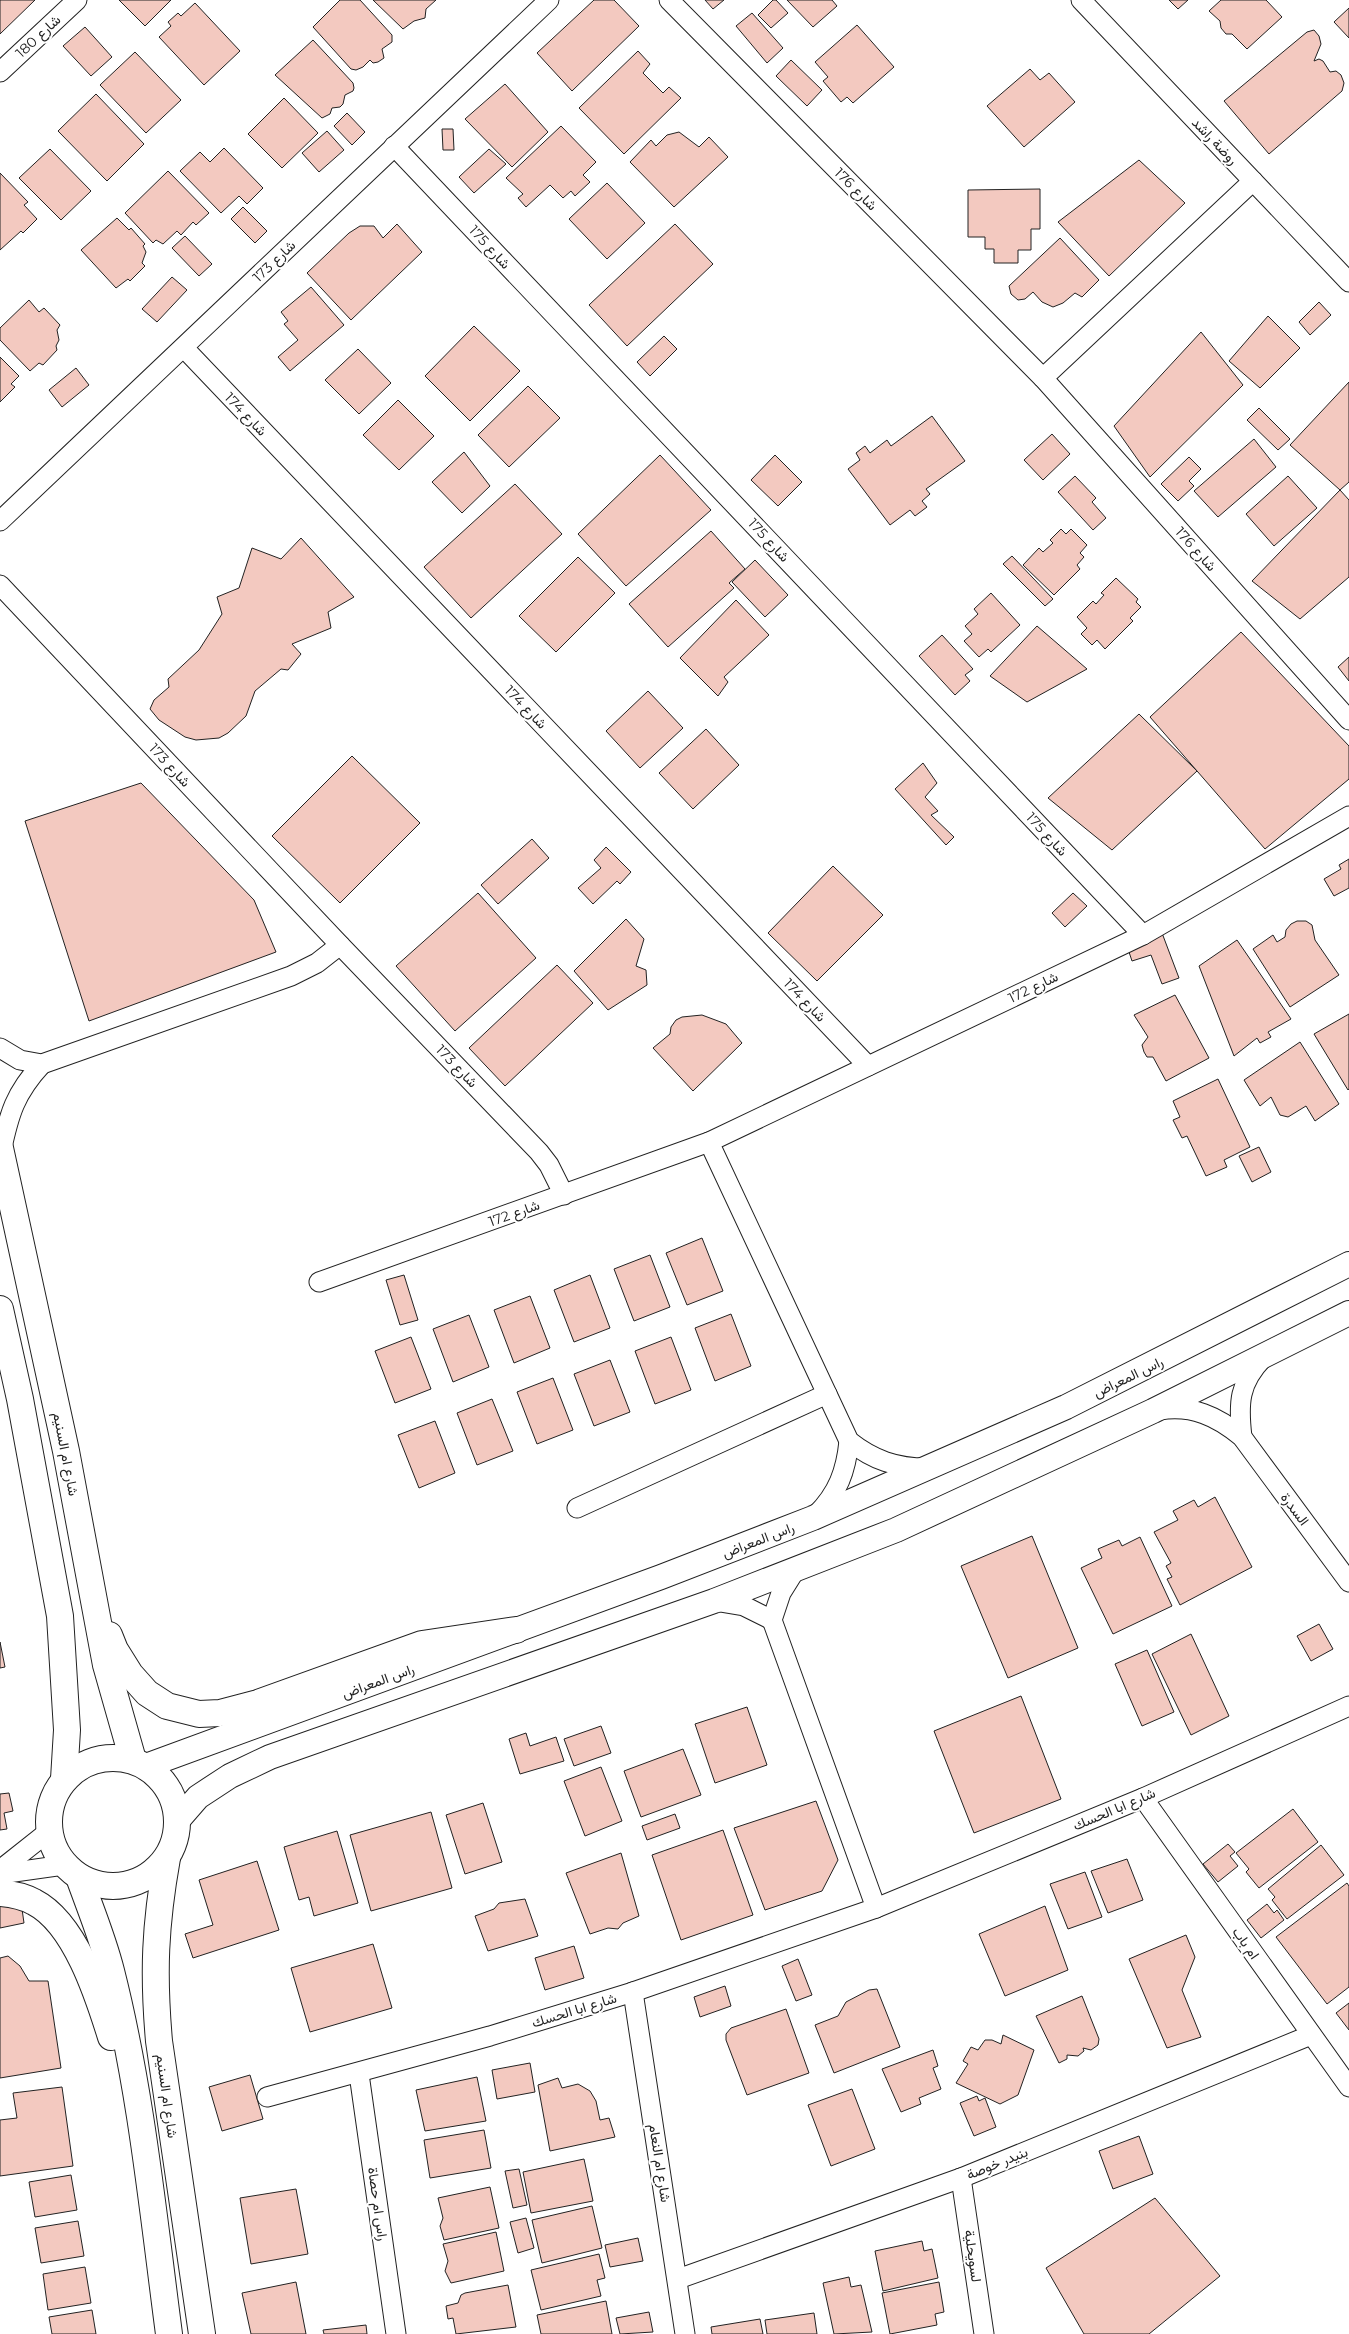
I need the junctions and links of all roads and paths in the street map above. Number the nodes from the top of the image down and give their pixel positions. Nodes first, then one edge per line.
1 (77, 0) edge
2 (549, 0) edge
3 (669, 0) edge
4 (1080, 0) edge
5 (0, 72) edge
6 (394, 146) junction
7 (1253, 181) junction
8 (1349, 282) edge
9 (184, 348) junction
10 (1043, 378) junction
11 (0, 521) edge
12 (0, 585) edge
13 (1349, 720) edge
14 (1349, 816) edge
15 (1143, 935) junction
16 (340, 945) junction
17 (0, 1048) edge
18 (42, 1064) junction
19 (868, 1066) junction
20 (709, 1142) junction
21 (1, 1150) edge
22 (564, 1195) junction
23 (1349, 1264) edge
24 (319, 1282) dead end
25 (0, 1309) edge
26 (1349, 1312) edge
27 (1266, 1355) junction
28 (827, 1394) junction
29 (1153, 1411) junction
30 (1242, 1437) junction
31 (849, 1441) junction
32 (931, 1468) junction
33 (577, 1508) dead end
34 (813, 1518) junction
35 (796, 1569) junction
36 (1349, 1582) edge
37 (90, 1586) junction
38 (714, 1601) junction
39 (772, 1620) junction
40 (516, 1630) junction
41 (1349, 1706) edge
42 (140, 1763) junction
43 (64, 1779) junction
44 (1143, 1798) junction
45 (178, 1820) junction
46 (48, 1832) junction
47 (167, 1858) junction
48 (0, 1870) edge
49 (71, 1871) junction
50 (0, 1874) edge
51 (0, 1893) edge
52 (876, 1908) junction
53 (633, 1992) junction
54 (1311, 2035) junction
55 (359, 2074) junction
56 (1349, 2087) edge
57 (267, 2097) dead end
58 (143, 2141) junction
59 (961, 2178) junction
60 (678, 2279) junction
61 (169, 2334) edge
62 (202, 2334) edge
63 (396, 2334) edge
64 (685, 2334) edge
65 (984, 2334) edge

1 - 5 street, شارع 180
2 - 6 street, شارع 173
3 - 10 street, شارع 176
4 - 7 street, روضة راشد
6 - 9 street, شارع 173
6 - 15 street, شارع 175
7 - 8 street, روضة راشد
7 - 10 street
9 - 11 street, شارع 173
9 - 19 street, شارع 174
10 - 13 street, شارع 176
12 - 16 street, شارع 173
14 - 15 street, شارع 172
15 - 19 street, شارع 172
16 - 18 street
16 - 22 street, شارع 173
17 - 18 street
18 - 21 street
19 - 20 street, شارع 172
20 - 22 street, شارع 172
20 - 28 street
21 - 37 main road, شارع ام السنيم
22 - 24 street, شارع 172
23 - 32 street, راس المعراض
25 - 43 main road
26 - 27 street
27 - 29 street
27 - 30 street, السدرة
28 - 31 street
28 - 33 street
29 - 30 street, السدرة
29 - 35 street
30 - 36 street, السدرة
31 - 32 street
31 - 34 street
32 - 34 street, راس المعراض
34 - 40 street, راس المعراض
35 - 38 street
35 - 39 street
37 - 40 main road
37 - 42 main road, شارع ام السنيم
38 - 39 street
38 - 45 street
39 - 52 street
40 - 42 street, راس المعراض
41 - 44 street, شارع ابا الحسك
42 - 43 main road
42 - 45 main road
43 - 46 main road
44 - 52 street, شارع ابا الحسك
44 - 54 street, ام باب
45 - 47 main road
46 - 48 street
46 - 49 main road
47 - 49 main road
47 - 62 main road, شارع ام السنيم
49 - 50 street
49 - 58 main road
51 - 58 main road
52 - 53 street, شارع ابا الحسك
53 - 55 street, شارع ابا الحسك
53 - 60 street, شارع ام النعام
54 - 56 street, ام باب
54 - 59 street, بنيدر خوصة
55 - 57 street, شارع ابا الحسك
55 - 63 street, راس ام حصاة
58 - 61 main road
59 - 60 street, بنيدر خوصة
59 - 65 street, لسويحلية
60 - 64 street, شارع ام النعام

